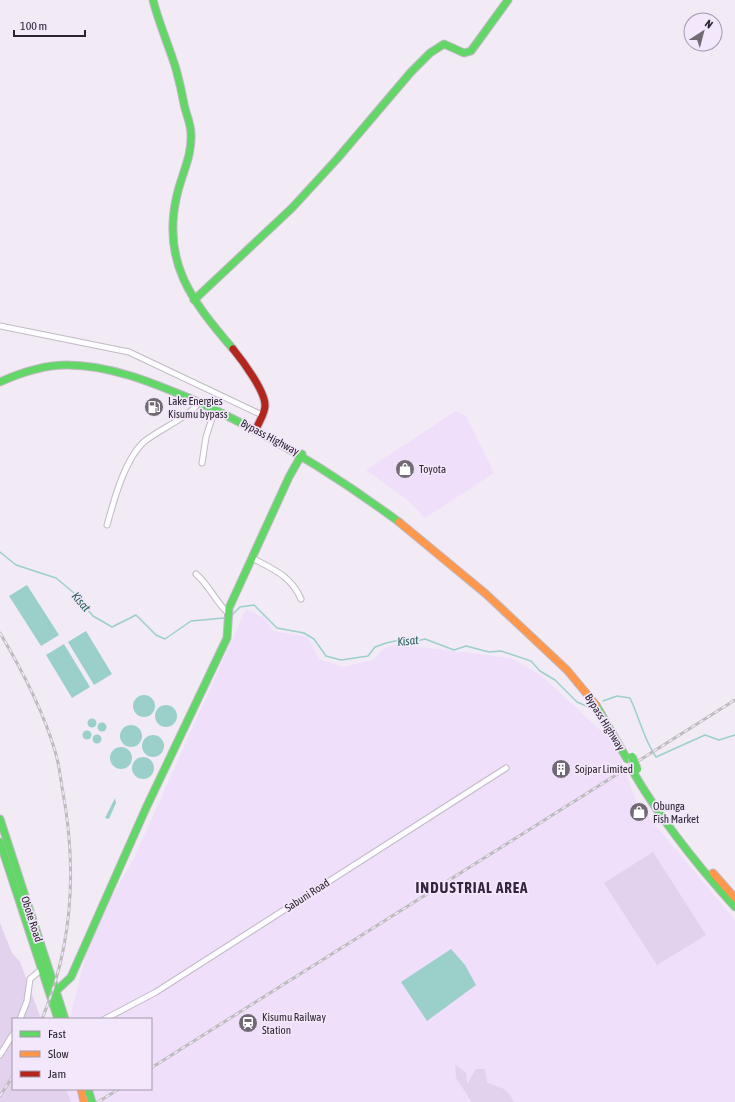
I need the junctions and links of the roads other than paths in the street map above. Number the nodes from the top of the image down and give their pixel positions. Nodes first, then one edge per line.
1 (153, 0) edge
2 (508, 0) edge
3 (194, 300) junction
4 (0, 326) edge
5 (18, 376) junction
6 (0, 382) edge
7 (0, 388) edge
8 (199, 402) junction
9 (215, 409) junction
10 (262, 415) junction
11 (256, 429) junction
12 (302, 454) junction
13 (202, 463) dead end
14 (107, 524) dead end
15 (252, 558) junction
16 (196, 574) dead end
17 (300, 599) dead end
18 (228, 613) junction
19 (506, 768) dead end
20 (635, 770) junction
21 (0, 820) edge
22 (0, 842) edge
23 (735, 898) edge
24 (735, 907) edge
25 (42, 970) junction
26 (53, 995) junction
27 (20, 1018) edge
28 (58, 1018) edge
29 (64, 1018) edge
30 (107, 1018) edge
31 (12, 1036) edge
32 (0, 1055) edge
33 (81, 1090) edge
34 (88, 1090) edge
35 (84, 1102) edge
36 (92, 1102) edge

1 - 3 main road
2 - 3 main road
3 - 10 main road
4 - 10 street, Bypass Highway
5 - 6 main road
5 - 7 main road
5 - 8 main road, Bypass Highway
8 - 9 main road, Bypass Highway
8 - 14 street
9 - 11 main road, Bypass Highway
9 - 13 street
10 - 11 main road
11 - 12 main road, Bypass Highway
12 - 15 main road
12 - 20 main road, Bypass Highway, bridge
15 - 17 street
15 - 18 main road
16 - 18 street
18 - 26 main road
19 - 30 street, Sabuni Road
20 - 23 main road, Bypass Highway
20 - 24 main road, Bypass Highway
21 - 26 main road, Obote Road
22 - 25 main road, Obote Road
25 - 26 main road, Obote Road
25 - 27 street
26 - 28 main road, Obote Road
26 - 29 main road, Obote Road
31 - 32 street
33 - 35 main road
34 - 36 main road

